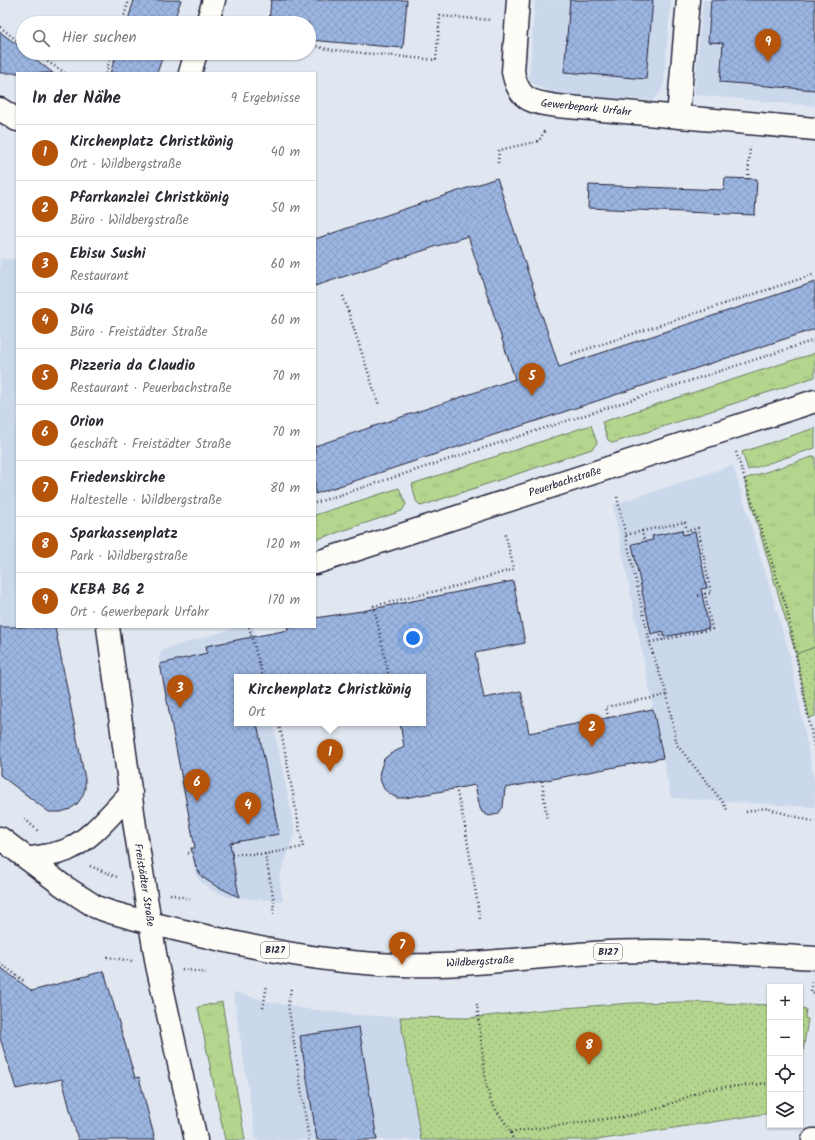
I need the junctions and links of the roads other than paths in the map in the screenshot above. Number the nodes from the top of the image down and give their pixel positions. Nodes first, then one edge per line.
1 (214, 0) edge
2 (518, 0) edge
3 (688, 0) edge
4 (209, 16) edge
5 (194, 60) edge
6 (190, 72) edge
7 (0, 109) edge
8 (678, 117) junction
9 (16, 119) edge
10 (815, 129) edge
11 (815, 401) edge
12 (316, 563) edge
13 (111, 628) edge
14 (131, 793) junction
15 (0, 838) edge
16 (28, 859) junction
17 (150, 923) junction
18 (815, 958) edge
19 (196, 1140) edge

1 - 4 main road
2 - 8 main road, Gewerbepark Urfahr
3 - 8 main road
5 - 6 main road
7 - 9 main road
8 - 10 main road, Gewerbepark Urfahr
11 - 12 main road, Peuerbachstraße
13 - 14 main road, Freistädter Straße
14 - 16 main road
14 - 17 main road, Freistädter Straße
15 - 16 main road, Wildbergstraße
16 - 17 main road, Wildbergstraße
17 - 18 main road, Wildbergstraße / B127
17 - 19 main road, Freistädter Straße

